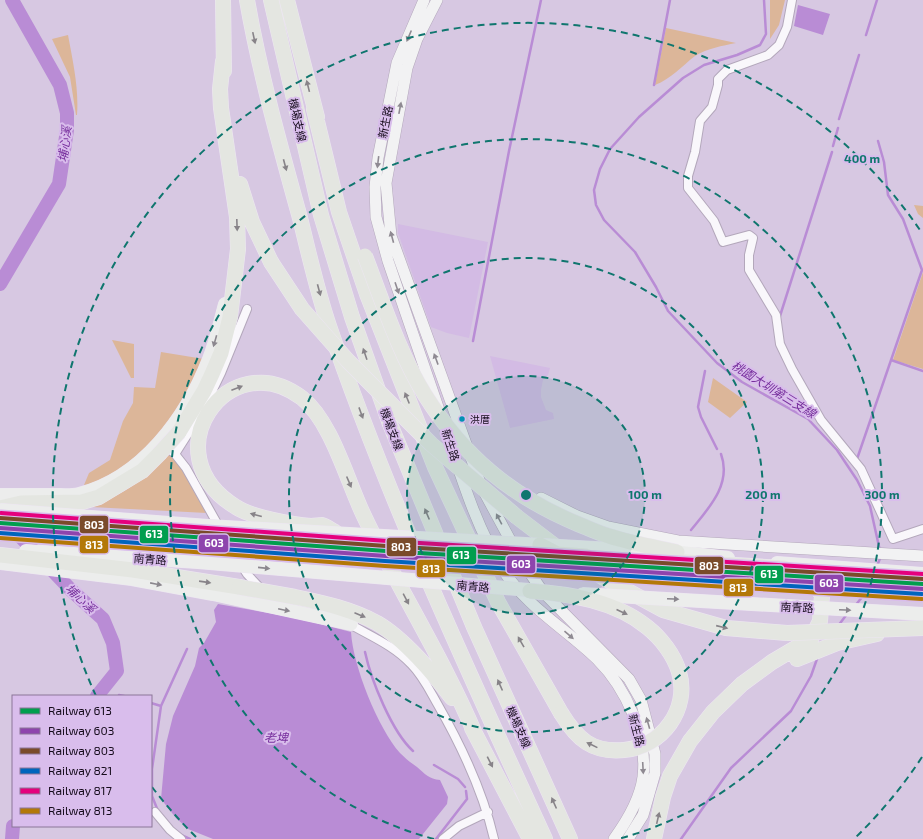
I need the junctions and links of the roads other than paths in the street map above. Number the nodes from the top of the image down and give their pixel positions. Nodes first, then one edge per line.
1 (223, 0) edge
2 (247, 0) edge
3 (271, 0) edge
4 (287, 0) edge
5 (424, 0) edge
6 (437, 0) edge
7 (792, 0) edge
8 (223, 61) junction
9 (314, 109) junction
10 (226, 304) dead end
11 (247, 309) dead end
12 (160, 441) junction
13 (175, 454) junction
14 (482, 488) junction
15 (467, 492) junction
16 (0, 495) edge
17 (0, 509) edge
18 (923, 529) edge
19 (334, 532) junction
20 (540, 545) junction
21 (0, 550) edge
22 (677, 552) junction
23 (0, 555) edge
24 (923, 556) edge
25 (0, 563) edge
26 (923, 574) edge
27 (259, 588) junction
28 (530, 591) junction
29 (254, 603) junction
30 (923, 614) edge
31 (351, 624) junction
32 (918, 628) edge
33 (476, 736) junction
34 (663, 797) junction
35 (155, 812) dead end
36 (488, 812) junction
37 (181, 839) edge
38 (443, 839) edge
39 (494, 839) edge
40 (530, 839) edge
41 (545, 839) edge
42 (570, 839) edge
43 (614, 839) edge
44 (628, 839) edge
45 (654, 839) edge

1 - 8 highway
2 -> 41 highway, 機場支線
42 -> 3 highway, 機場支線
9 -> 4 highway
5 -> 15 main road, 新生路
14 -> 6 main road, 新生路
7 - 18 street
8 -> 17 highway, bridge
8 -> 32 highway, bridge
9 - 22 highway, bridge
28 -> 9 highway, bridge
10 -> 12 main road
11 - 13 street
12 - 13 street
12 - 16 main road
13 - 27 street
14 - 15 main road
14 - 24 main road
44 -> 14 main road, 新生路
15 -> 43 main road, 新生路
17 - 19 main road, bridge
19 - 20 main road, bridge
19 -> 33 highway
20 - 22 main road, bridge
20 - 34 highway, bridge
21 -> 28 main road, 南青路, bridge
22 - 26 main road
23 -> 33 highway, bridge
25 -> 29 main road
27 - 29 main road
27 - 31 street
28 -> 30 main road, 南青路, bridge
29 -> 31 main road
31 - 36 street
32 - 34 highway, bridge
33 -> 40 highway
45 -> 34 highway
35 - 37 street
36 - 38 street
36 - 39 street

